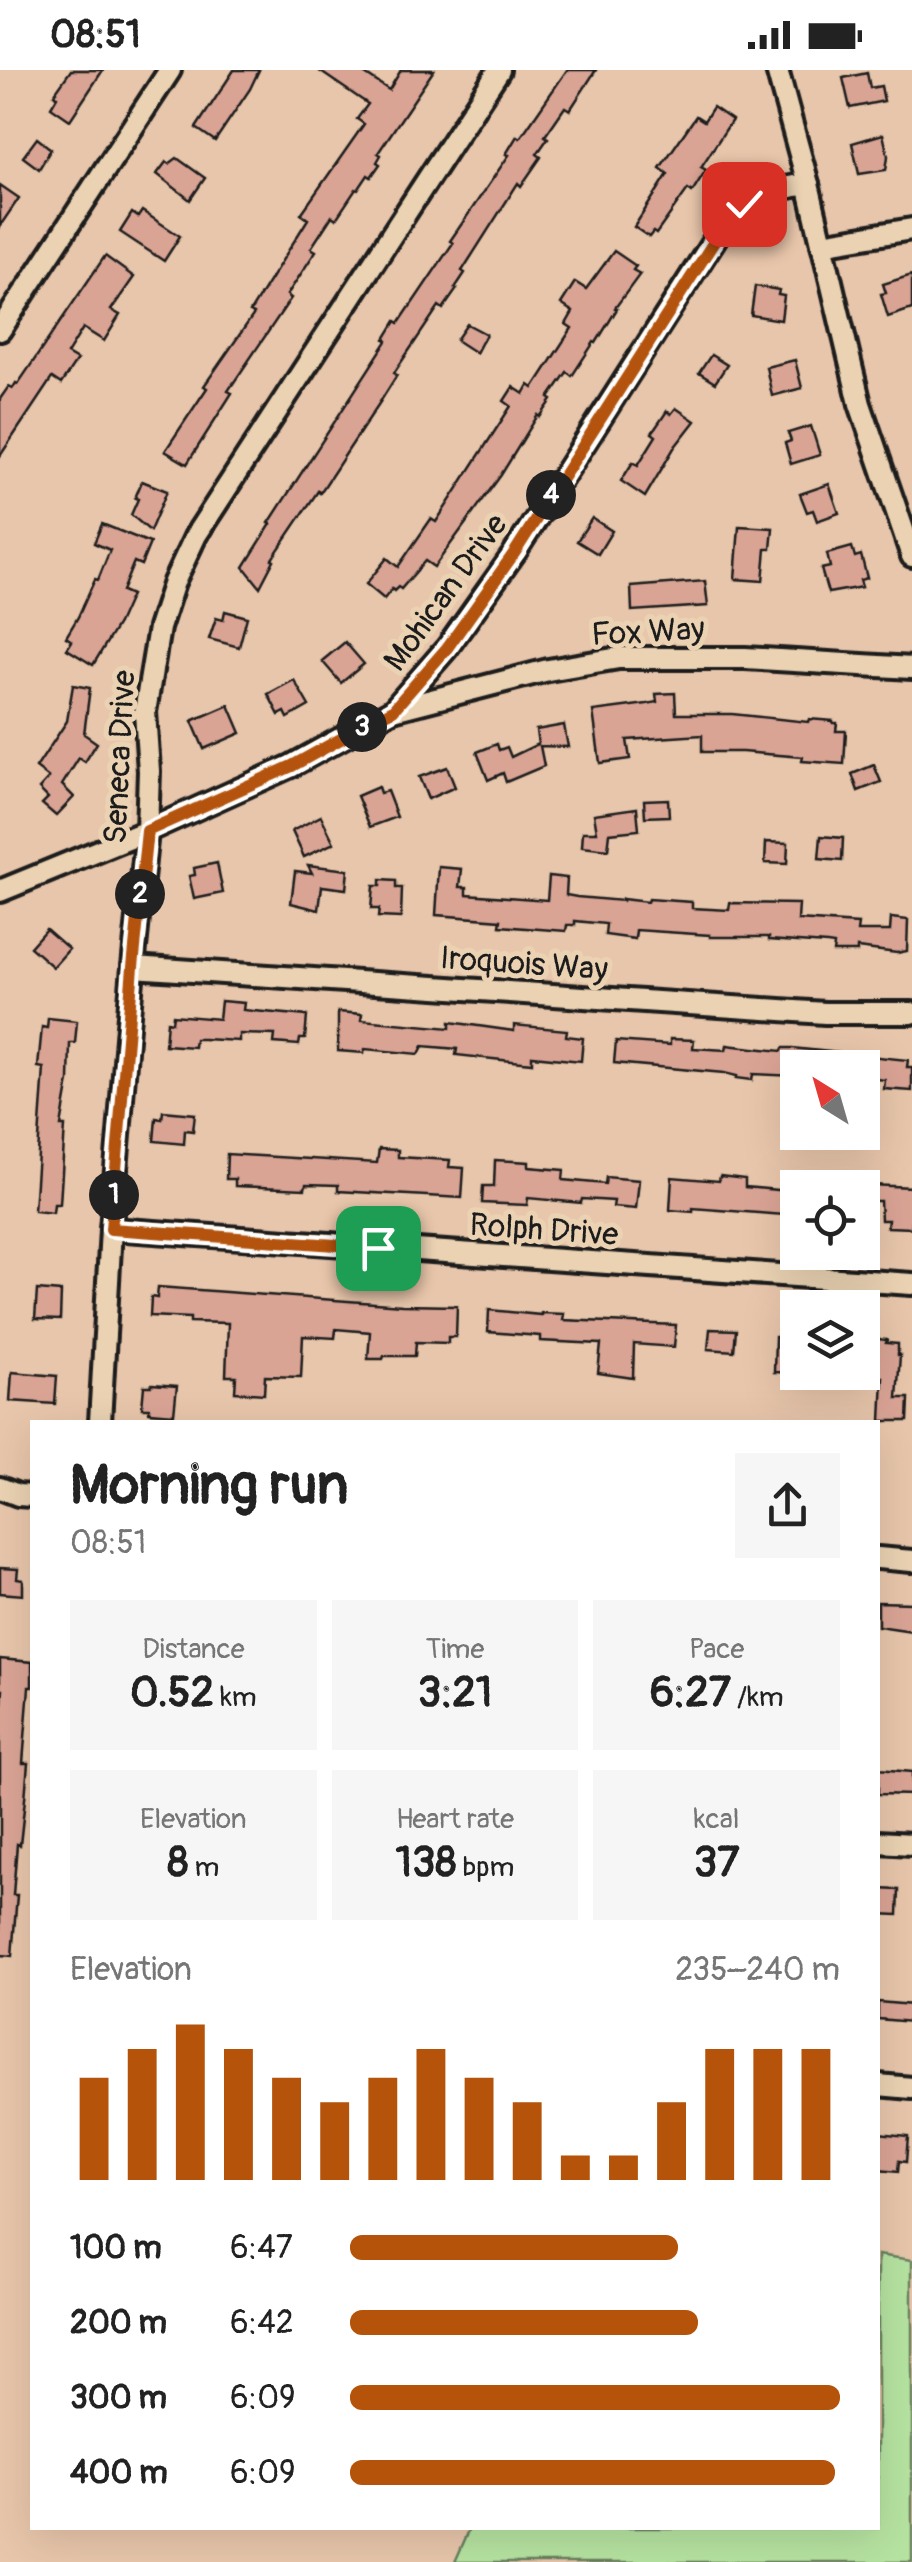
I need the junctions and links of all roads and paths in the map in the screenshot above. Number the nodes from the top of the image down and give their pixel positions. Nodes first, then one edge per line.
1 (170, 70) edge
2 (499, 70) edge
3 (777, 70) edge
4 (808, 184) junction
5 (912, 229) edge
6 (822, 244) junction
7 (0, 330) edge
8 (912, 556) edge
9 (912, 668) edge
10 (393, 710) junction
11 (147, 831) junction
12 (0, 890) edge
13 (133, 967) junction
14 (912, 1013) edge
15 (111, 1229) junction
16 (912, 1284) edge
17 (100, 1420) edge
18 (0, 1488) edge
19 (30, 1496) edge
20 (880, 1558) edge
21 (912, 1560) edge
22 (880, 1842) edge
23 (912, 1844) edge
24 (880, 2086) edge
25 (912, 2088) edge

1 - 7 street
2 - 11 street, Seneca Drive
3 - 4 street
4 - 6 street
4 - 10 street, Mohican Drive
5 - 6 street
6 - 8 street
9 - 10 street, Fox Way
10 - 11 street, Mohican Drive
11 - 12 street, Mohican Drive
11 - 13 street, Seneca Drive
13 - 14 street, Iroquois Way
13 - 15 street, Seneca Drive
15 - 16 street, Rolph Drive
15 - 17 street, Seneca Drive
18 - 19 street
20 - 21 street
22 - 23 street
24 - 25 street

